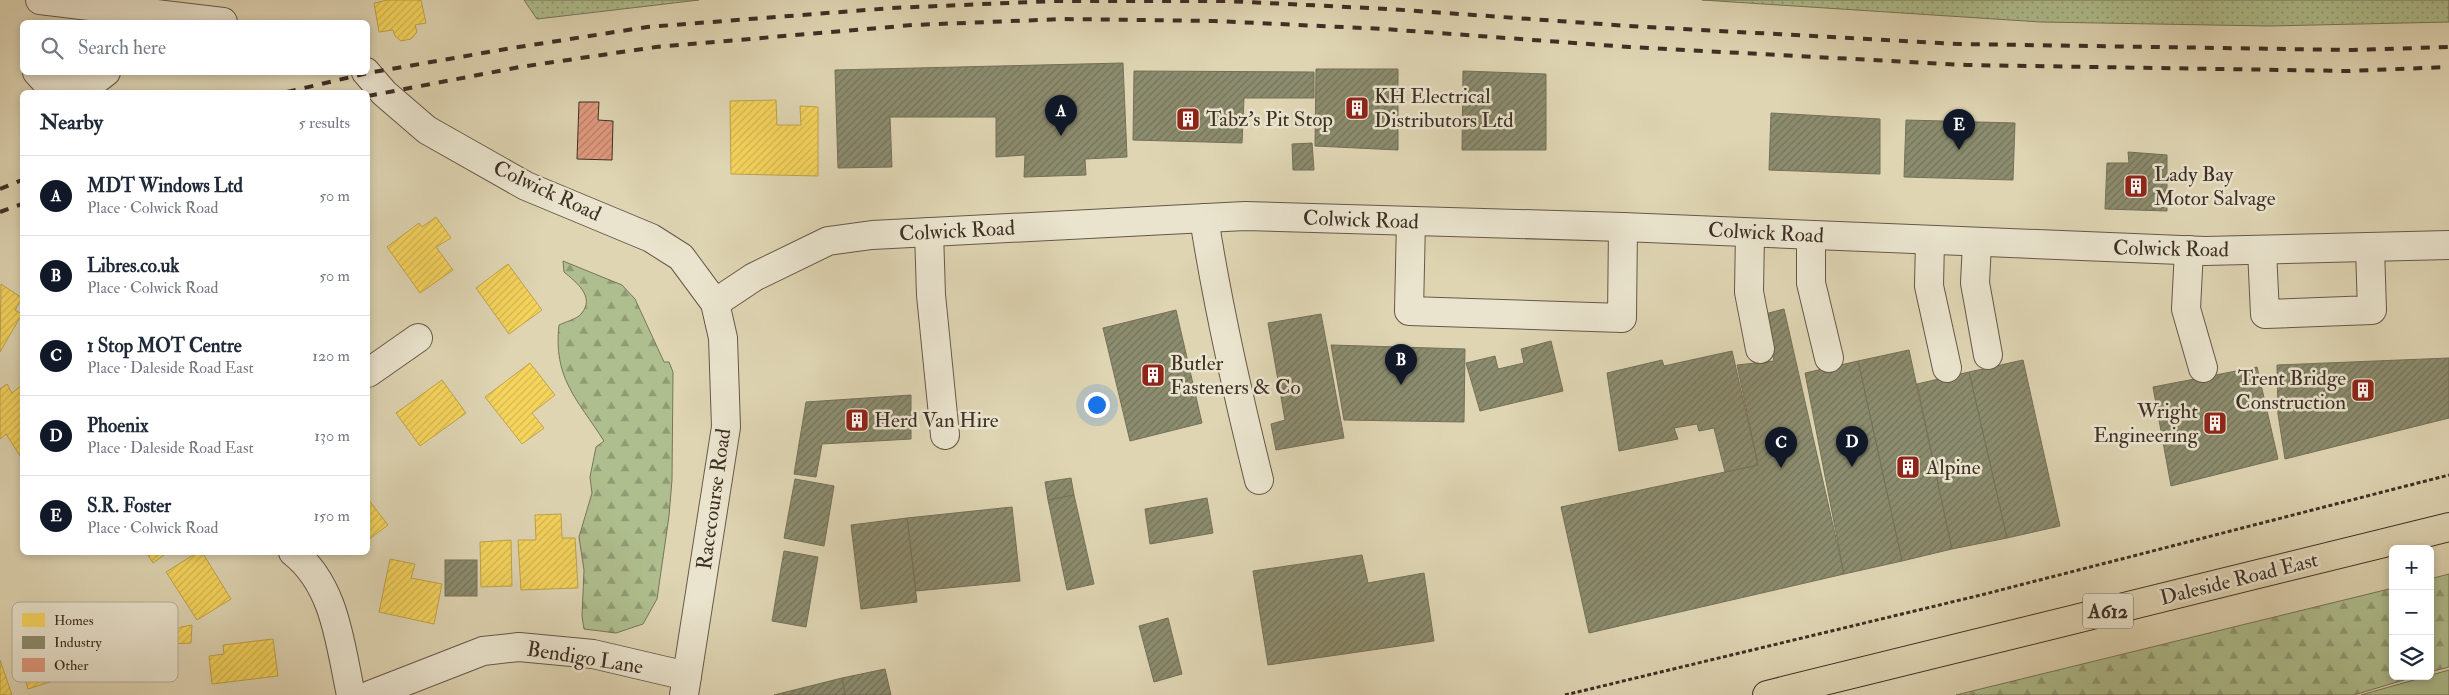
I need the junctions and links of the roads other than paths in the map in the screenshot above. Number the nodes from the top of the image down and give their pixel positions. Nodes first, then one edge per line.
1 (40, 0) edge
2 (135, 17) edge
3 (33, 20) edge
4 (188, 20) edge
5 (40, 75) edge
6 (102, 75) edge
7 (369, 75) edge
8 (1204, 218) junction
9 (1412, 221) junction
10 (1623, 227) junction
11 (929, 232) junction
12 (1750, 233) junction
13 (1812, 236) junction
14 (1930, 241) junction
15 (1977, 243) junction
16 (2449, 245) edge
17 (2370, 248) junction
18 (2189, 250) junction
19 (2262, 250) junction
20 (715, 302) junction
21 (418, 338) dead end
22 (1760, 349) dead end
23 (1988, 355) dead end
24 (1829, 358) dead end
25 (372, 361) edge
26 (1946, 368) dead end
27 (2203, 368) dead end
28 (944, 435) dead end
29 (1259, 480) dead end
30 (2449, 527) edge
31 (297, 555) edge
32 (686, 686) edge
33 (351, 695) edge
34 (370, 695) edge
35 (1767, 695) edge

1 - 2 street
1 - 3 street
2 - 4 street
5 - 6 street
7 - 20 street, Colwick Road
8 - 9 street, Colwick Road
8 - 11 street, Colwick Road
8 - 29 street
9 - 10 street, Colwick Road
9 - 10 street
10 - 12 street, Colwick Road
11 - 20 street, Colwick Road
11 - 28 street
12 - 13 street, Colwick Road
12 - 22 street
13 - 14 street, Colwick Road
13 - 24 street
14 - 15 street, Colwick Road
14 - 26 street
15 - 18 street, Colwick Road
15 - 23 street
16 - 17 street, Colwick Road
17 - 19 street, Colwick Road
17 - 19 street
18 - 19 street, Colwick Road
18 - 27 street
20 - 32 street, Racecourse Road
21 - 25 street
30 - 35 main road, Daleside Road East / A612
31 - 33 street
32 - 34 street, Bendigo Lane

